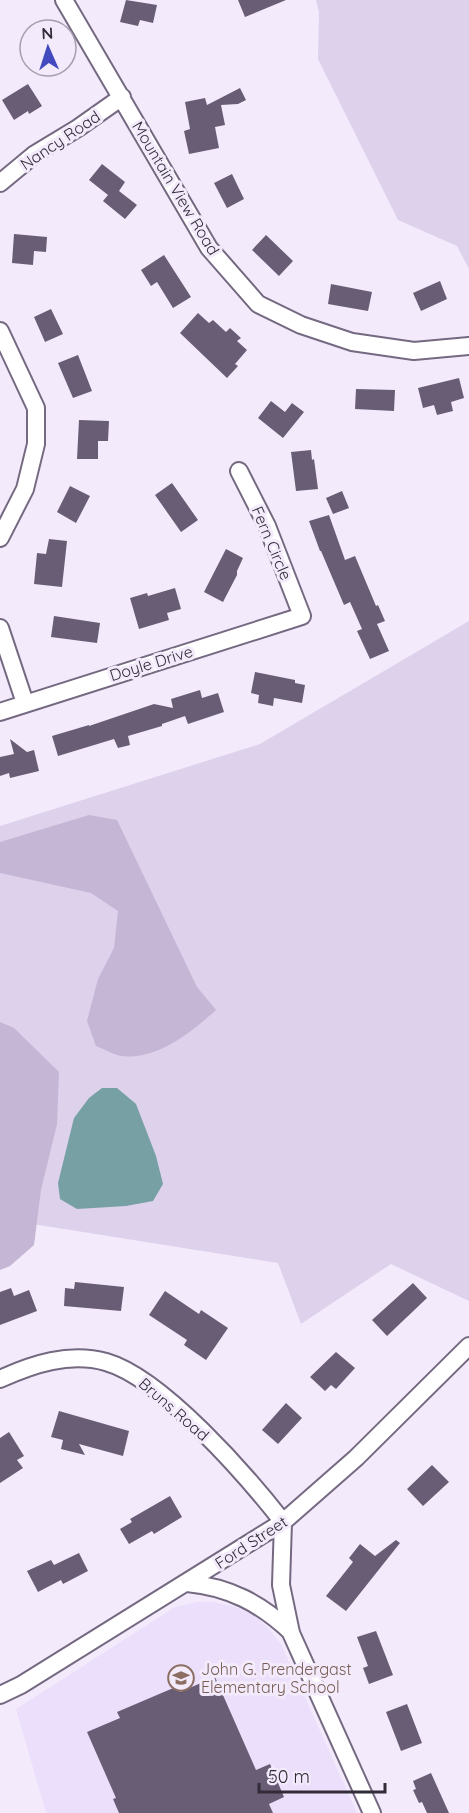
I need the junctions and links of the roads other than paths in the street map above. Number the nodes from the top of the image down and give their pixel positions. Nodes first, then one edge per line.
1 (64, 0) edge
2 (122, 97) junction
3 (0, 183) edge
4 (0, 331) edge
5 (469, 346) edge
6 (239, 471) dead end
7 (0, 538) edge
8 (302, 616) joint
9 (0, 628) edge
10 (25, 703) junction
11 (0, 712) edge
12 (469, 1346) edge
13 (0, 1379) edge
14 (283, 1522) junction
15 (187, 1583) junction
16 (291, 1632) junction
17 (0, 1695) edge
18 (372, 1813) edge

1 - 2 street, Mountain View Road
2 - 3 street, Nancy Road
2 - 5 street, Mountain View Road
4 - 7 street
6 - 8 street, Fern Circle
8 - 10 street, Doyle Drive
9 - 10 street
10 - 11 street, Doyle Drive
12 - 14 street, Ford Street
13 - 14 street, Bruns Road
14 - 15 street, Ford Street
14 - 16 street
15 - 16 street
15 - 17 street, Ford Street
16 - 18 street

